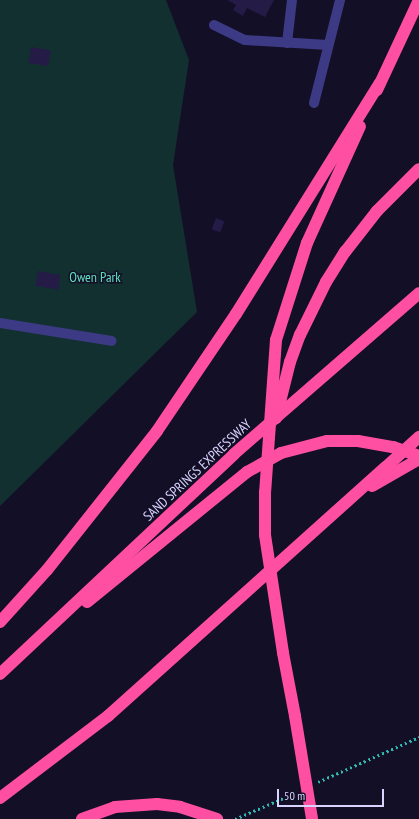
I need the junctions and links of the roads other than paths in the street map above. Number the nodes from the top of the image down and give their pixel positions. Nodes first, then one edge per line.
1 (292, 0) edge
2 (340, 0) edge
3 (419, 0) edge
4 (214, 25) dead end
5 (287, 43) junction
6 (328, 45) junction
7 (380, 83) junction
8 (314, 103) dead end
9 (419, 169) edge
10 (419, 293) edge
11 (0, 323) edge
12 (112, 341) dead end
13 (419, 437) edge
14 (419, 456) edge
15 (419, 459) edge
16 (264, 492) junction
17 (352, 498) junction
18 (0, 622) edge
19 (10, 665) junction
20 (0, 674) edge
21 (0, 798) edge
22 (82, 819) edge
23 (217, 819) edge
24 (312, 819) edge

1 - 5 street
2 - 6 street
3 - 7 highway
4 - 5 street
5 - 6 street
6 - 8 street
7 - 16 highway, bridge
7 - 18 highway
9 - 16 highway, bridge
10 - 19 highway, SAND SPRINGS EXPRESSWAY
11 - 12 street
13 - 17 highway, bridge
14 - 19 highway
15 - 17 highway
16 - 24 highway, bridge
17 - 21 highway
19 - 20 highway, SAND SPRINGS EXPRESSWAY
22 - 23 highway

